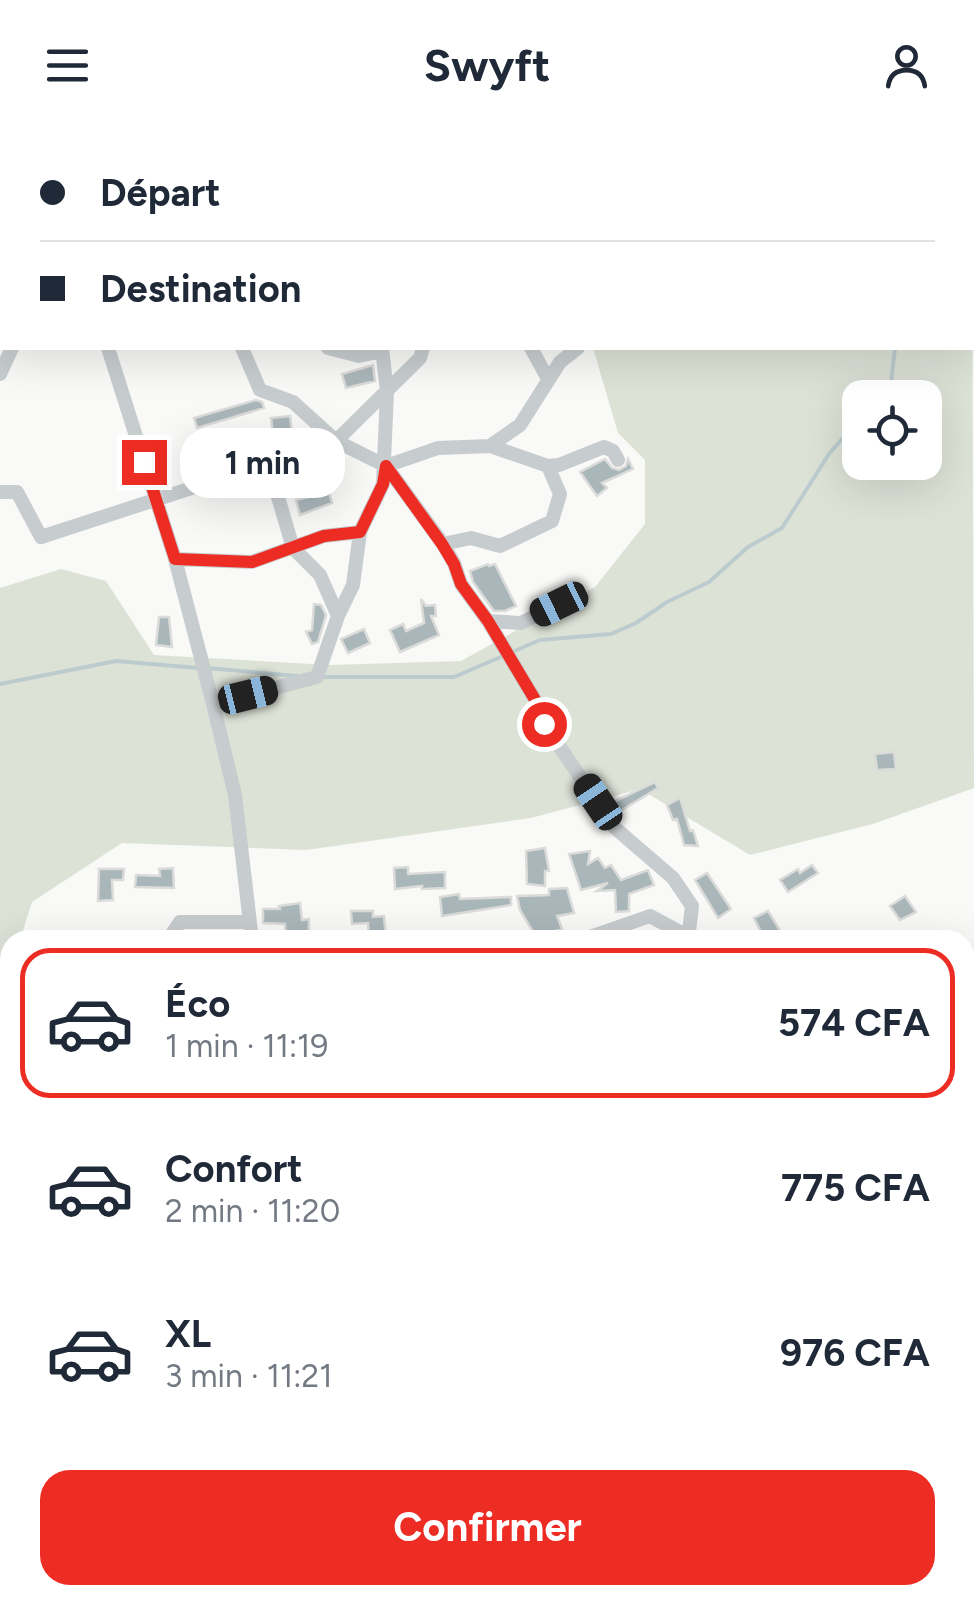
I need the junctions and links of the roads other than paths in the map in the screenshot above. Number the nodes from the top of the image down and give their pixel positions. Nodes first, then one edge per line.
1 (11, 350) edge
2 (109, 350) edge
3 (243, 350) edge
4 (336, 350) edge
5 (379, 350) edge
6 (382, 350) edge
7 (422, 350) edge
8 (532, 350) edge
9 (575, 350) edge
10 (0, 374) edge
11 (548, 379) junction
12 (388, 392) junction
13 (336, 442) junction
14 (490, 446) junction
15 (618, 460) dead end
16 (268, 462) junction
17 (386, 466) junction
18 (548, 466) junction
19 (0, 492) edge
20 (157, 500) junction
21 (360, 532) junction
22 (442, 544) junction
23 (293, 548) junction
24 (175, 559) junction
25 (559, 604) dead end
26 (338, 616) junction
27 (488, 621) junction
28 (213, 704) junction
29 (250, 922) junction
30 (175, 930) edge
31 (251, 930) edge
32 (610, 930) edge
33 (674, 930) edge
34 (688, 930) edge

1 - 10 street
2 - 20 street
3 - 13 street
4 - 5 street
6 - 12 street
7 - 12 street
8 - 11 street
9 - 11 street
11 - 14 street
12 - 13 street
12 - 17 street
13 - 16 street
13 - 17 street
14 - 17 street
14 - 18 street
15 - 18 street
16 - 20 street
16 - 23 street
17 - 21 street
17 - 22 street
18 - 22 street
19 - 20 street
20 - 24 street
21 - 23 street
21 - 26 street
22 - 27 street
23 - 24 street
23 - 26 street
24 - 28 street
25 - 27 street
26 - 28 street
27 - 34 street
28 - 29 street
29 - 30 street
29 - 31 street
32 - 33 street

